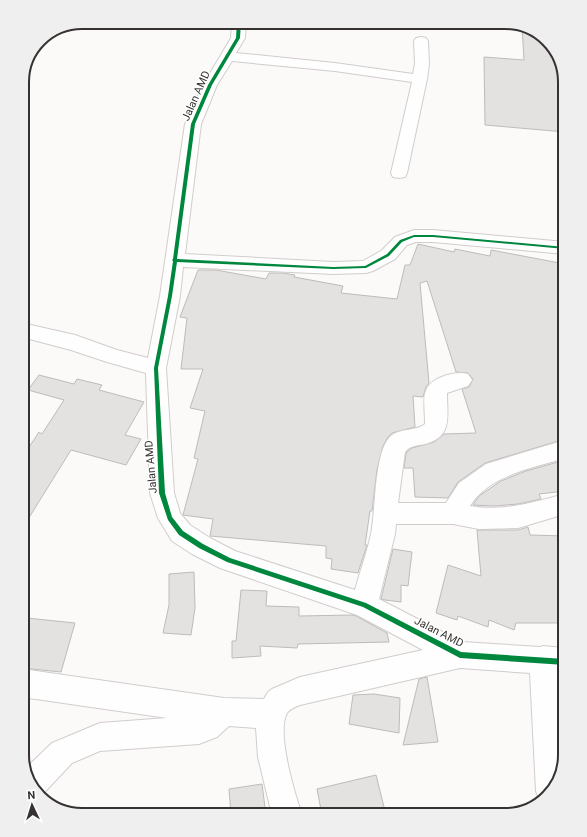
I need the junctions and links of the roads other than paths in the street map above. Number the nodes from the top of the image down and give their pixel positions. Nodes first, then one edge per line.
1 (239, 29) edge
2 (421, 41) dead end
3 (227, 56) junction
4 (420, 79) junction
5 (399, 173) dead end
6 (558, 247) edge
7 (174, 260) junction
8 (29, 332) edge
9 (156, 368) junction
10 (461, 380) dead end
11 (558, 451) edge
12 (558, 506) edge
13 (453, 513) junction
14 (386, 514) junction
15 (364, 605) junction
16 (460, 655) junction
17 (554, 660) edge
18 (29, 684) edge
19 (224, 712) junction
20 (271, 714) junction
21 (35, 780) edge
22 (551, 781) edge
23 (285, 808) edge

1 - 3 street, Jalan AMD
2 - 4 street
3 - 4 street
3 - 7 street, Jalan AMD
4 - 5 street
6 - 7 street
7 - 9 street, Jalan AMD
8 - 9 street
9 - 15 street, Jalan AMD
10 - 14 street
11 - 13 street
12 - 13 street
13 - 14 street
14 - 15 street
15 - 16 street, Jalan AMD
16 - 17 street, Jalan AMD
16 - 20 street
17 - 22 street
18 - 19 street
19 - 20 street
19 - 21 street
20 - 23 street

